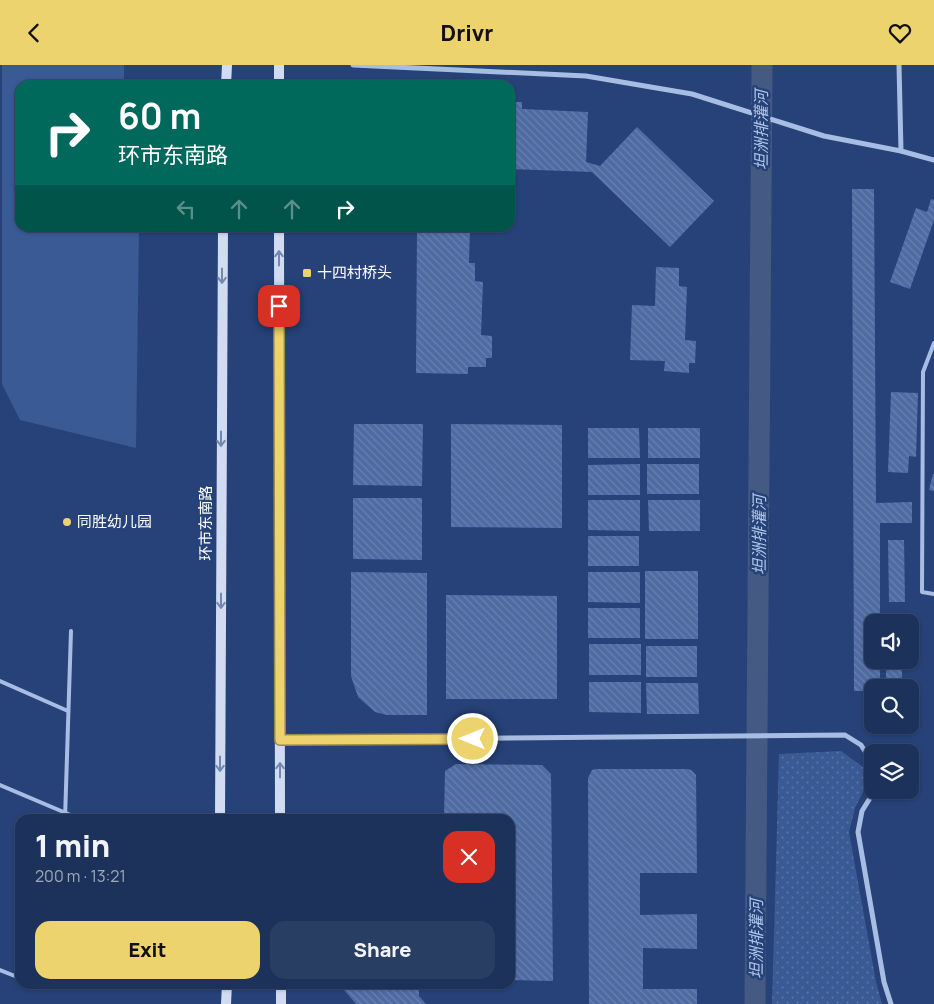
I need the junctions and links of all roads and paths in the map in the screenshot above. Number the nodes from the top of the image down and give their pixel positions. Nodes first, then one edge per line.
1 (227, 65) edge
2 (279, 65) edge
3 (353, 65) edge
4 (899, 65) edge
5 (226, 80) edge
6 (279, 80) edge
7 (901, 151) junction
8 (934, 160) edge
9 (223, 232) edge
10 (279, 232) edge
11 (934, 343) edge
12 (934, 594) edge
13 (70, 631) dead end
14 (0, 681) edge
15 (68, 711) junction
16 (280, 740) junction
17 (864, 750) edge
18 (0, 785) edge
19 (869, 799) edge
20 (65, 811) junction
21 (71, 814) edge
22 (220, 814) edge
23 (280, 814) edge
24 (0, 969) edge
25 (15, 976) edge
26 (227, 989) edge
27 (281, 989) edge
28 (226, 1004) edge
29 (281, 1004) edge
30 (891, 1004) edge

1 - 5 main road
2 - 6 main road
3 - 7 street
4 - 7 street
7 - 8 street
9 -> 22 main road, 环市东南路
16 -> 10 main road
11 - 12 lane
13 - 15 lane
14 - 15 lane
15 - 20 lane
16 - 17 street
23 -> 16 main road
18 - 20 lane
19 - 30 street
20 - 21 lane
24 - 25 lane
26 - 28 main road
27 - 29 main road

